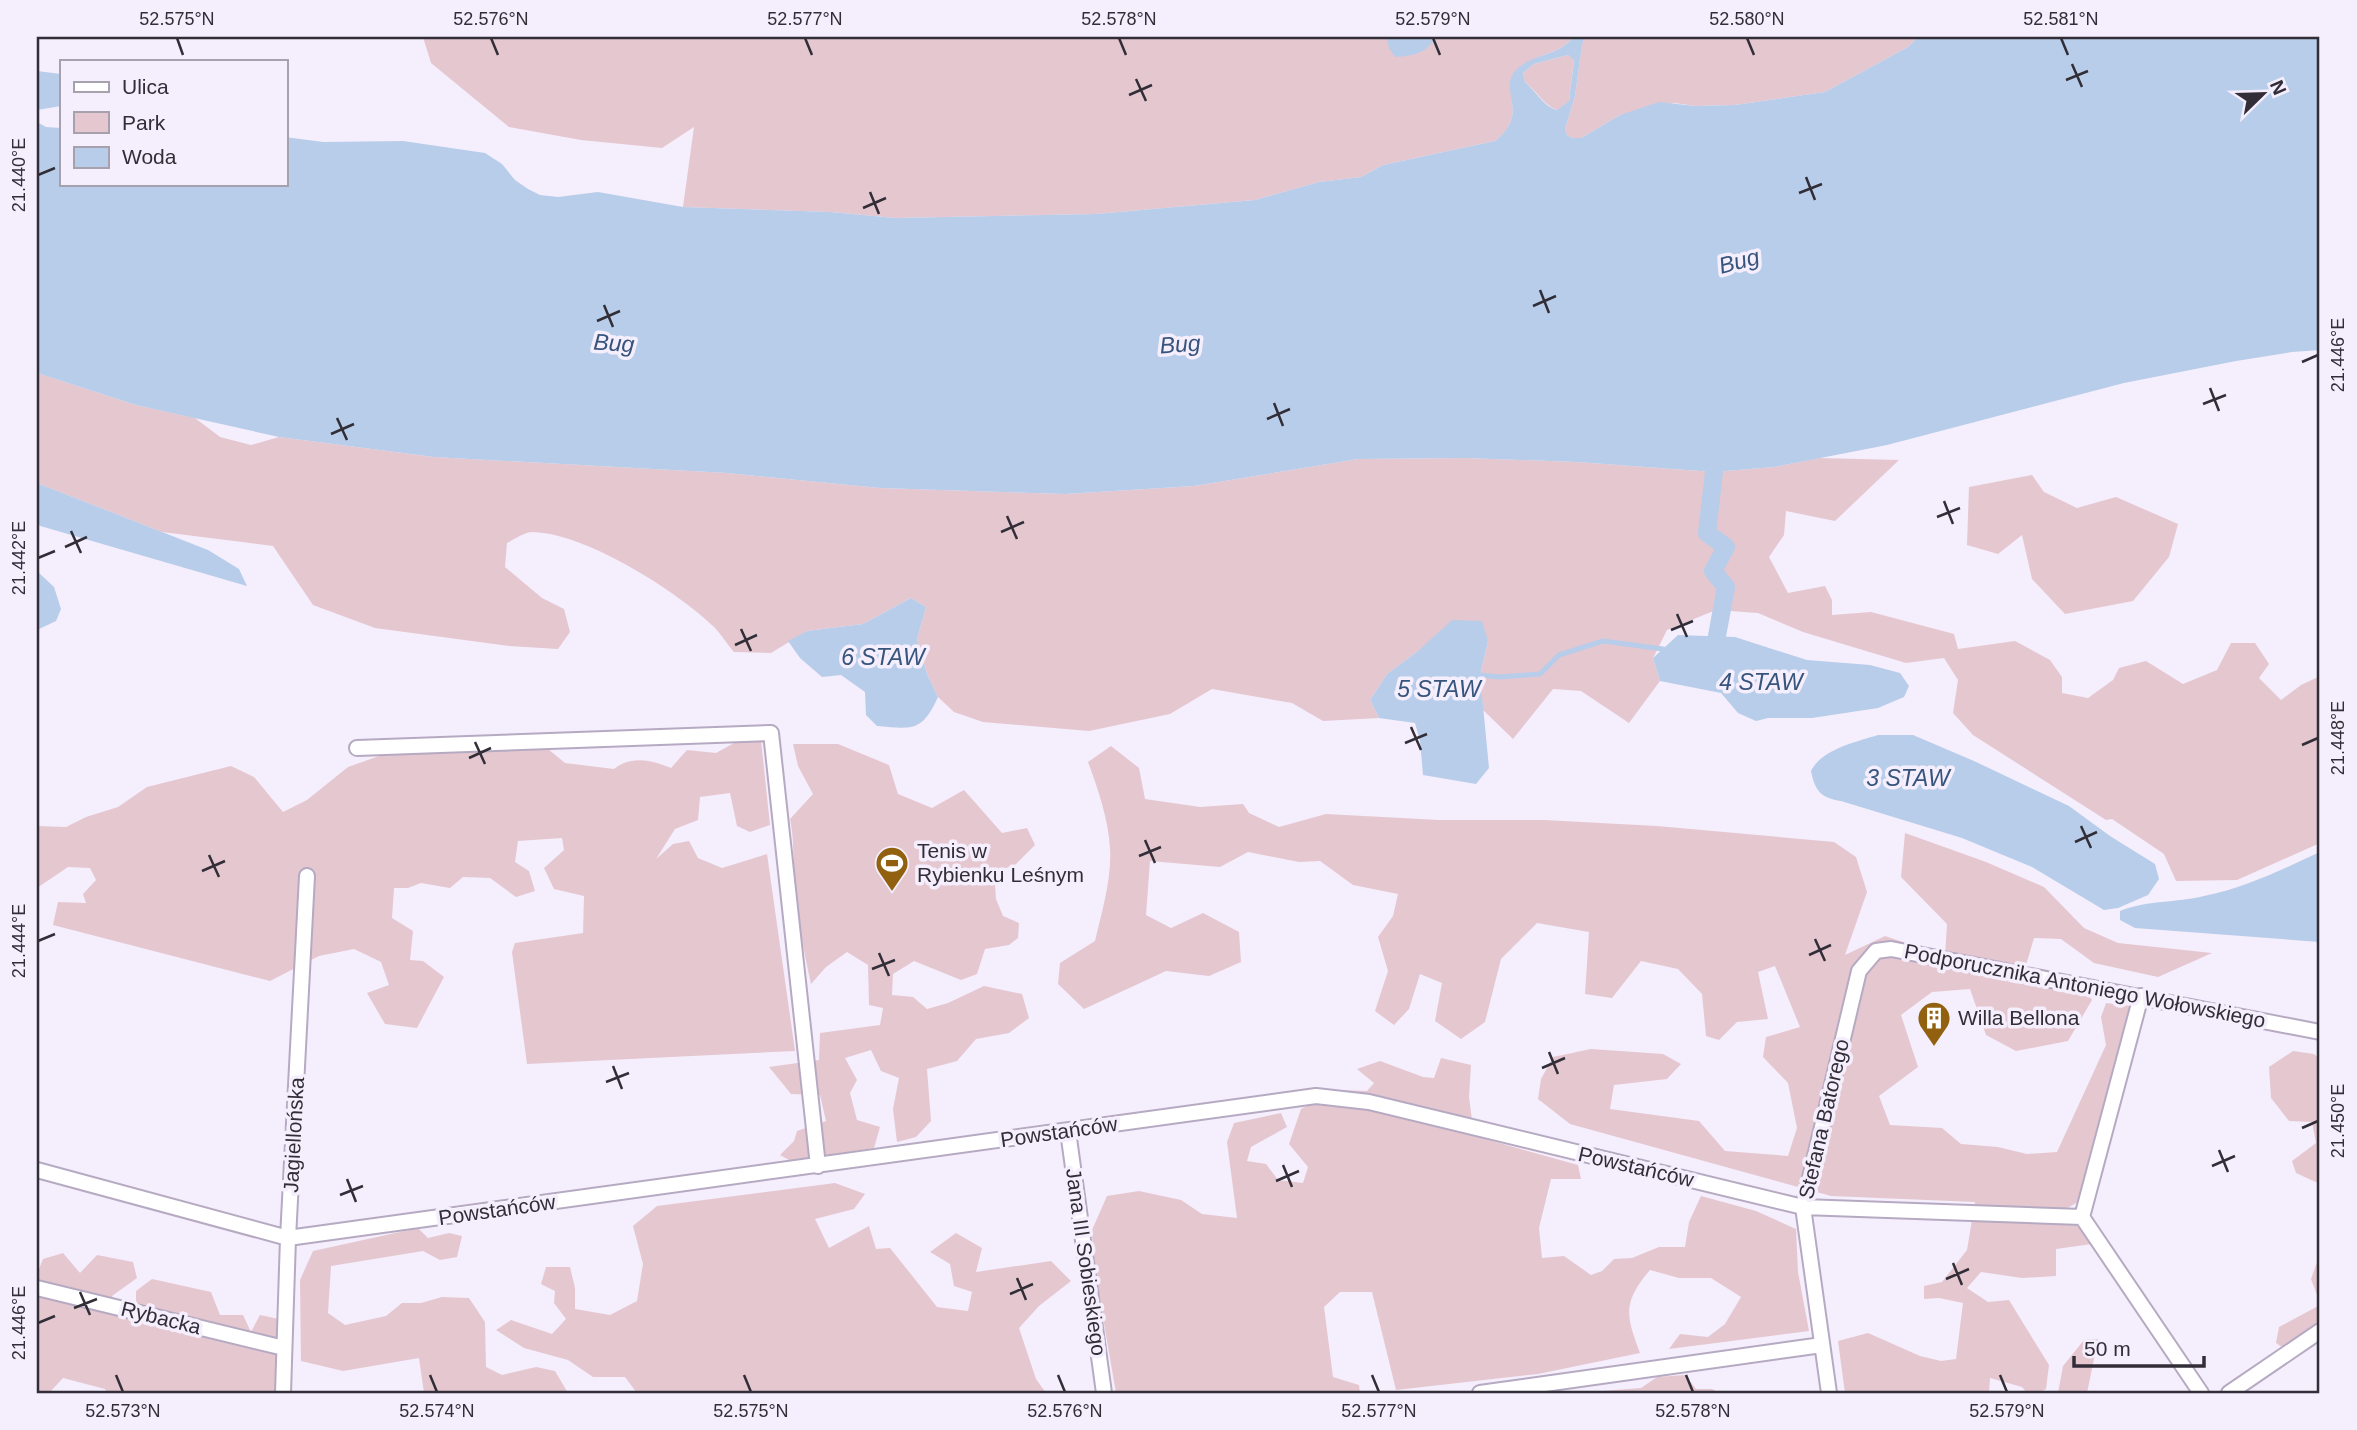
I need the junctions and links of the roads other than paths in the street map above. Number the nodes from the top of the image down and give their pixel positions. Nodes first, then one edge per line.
1 (357, 748) dead end
2 (307, 876) dead end
3 (1858, 971) joint
4 (2141, 996) junction
5 (2320, 1032) edge
6 (1068, 1131) junction
7 (818, 1166) junction
8 (37, 1171) edge
9 (1803, 1207) junction
10 (2082, 1217) junction
11 (288, 1238) junction
12 (37, 1288) edge
13 (2320, 1331) edge
14 (1822, 1345) junction
15 (285, 1348) junction
16 (283, 1393) edge
17 (1104, 1393) edge
18 (1480, 1393) edge
19 (1829, 1393) edge
20 (2201, 1393) edge
21 (2229, 1393) edge

1 - 7 street
2 - 11 street, Jagiellońska
3 - 4 street, Podporucznika Antoniego Wołowskiego
3 - 9 street, Stefana Batorego
4 - 5 street, Podporucznika Antoniego Wołowskiego
4 - 10 street
6 - 7 street, Powstańców
6 - 9 street, Powstańców
6 - 17 street, Jana III Sobieskiego
7 - 11 street, Powstańców
8 - 11 street, Powstańców
9 - 10 street, Powstańców
9 - 14 street, Stefana Batorego
10 - 20 street
11 - 15 street, Jagiellońska
12 - 15 street, Rybacka
13 - 21 street
14 - 18 street
14 - 19 street, Stefana Batorego
15 - 16 street, Jagiellońska

